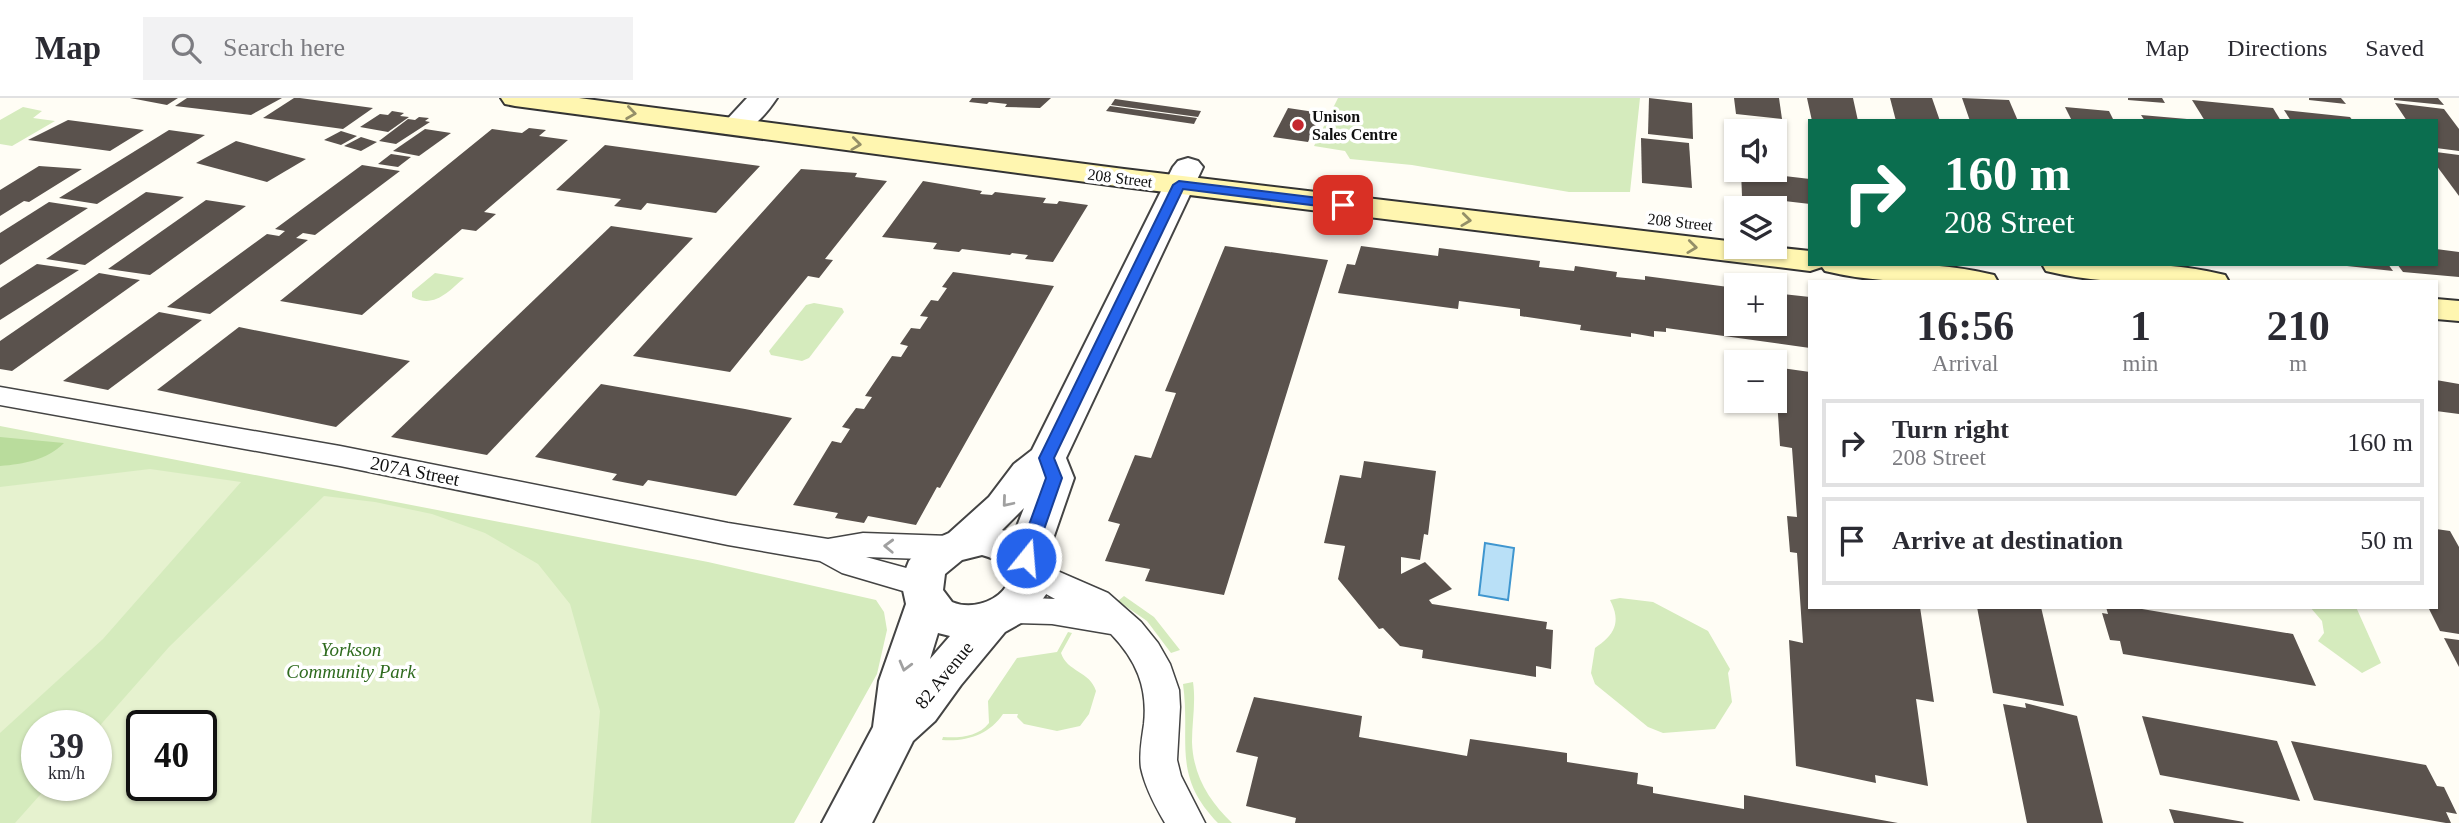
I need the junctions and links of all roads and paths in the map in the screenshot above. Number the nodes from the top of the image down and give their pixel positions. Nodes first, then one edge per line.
1 (515, 98) edge
2 (665, 98) edge
3 (750, 111) edge
4 (1184, 176) junction
5 (1724, 228) edge
6 (1787, 234) edge
7 (1808, 237) edge
8 (1808, 261) edge
9 (1853, 266) edge
10 (2075, 266) edge
11 (1966, 280) edge
12 (2196, 280) edge
13 (2438, 309) edge
14 (2459, 311) edge
15 (2438, 336) edge
16 (2459, 338) edge
17 (0, 397) edge
18 (1046, 458) junction
19 (957, 545) junction
20 (828, 551) junction
21 (1029, 565) junction
22 (923, 595) junction
23 (1001, 615) junction
24 (1121, 624) junction
25 (896, 728) junction
26 (847, 823) edge
27 (1186, 823) edge

1 -> 3 main road, 208 Street
2 - 3 main road, 208 Street
3 - 4 main road, 208 Street
4 - 5 main road, 208 Street
4 -> 8 main road, 208 Street
4 - 18 street
6 - 7 main road
9 - 11 main road
10 - 12 main road
13 - 14 main road
15 - 16 main road
17 - 20 street, 207A Street
18 -> 19 street
18 - 21 street
19 -> 20 street, 207A Street
19 - 21 street
19 - 22 street
20 - 22 street, 207A Street
21 - 23 street
21 - 24 street
22 - 23 street
22 -> 25 street, 82 Avenue
23 - 24 street
23 - 25 street, 82 Avenue
24 - 27 street
25 - 26 street, 82 Avenue

